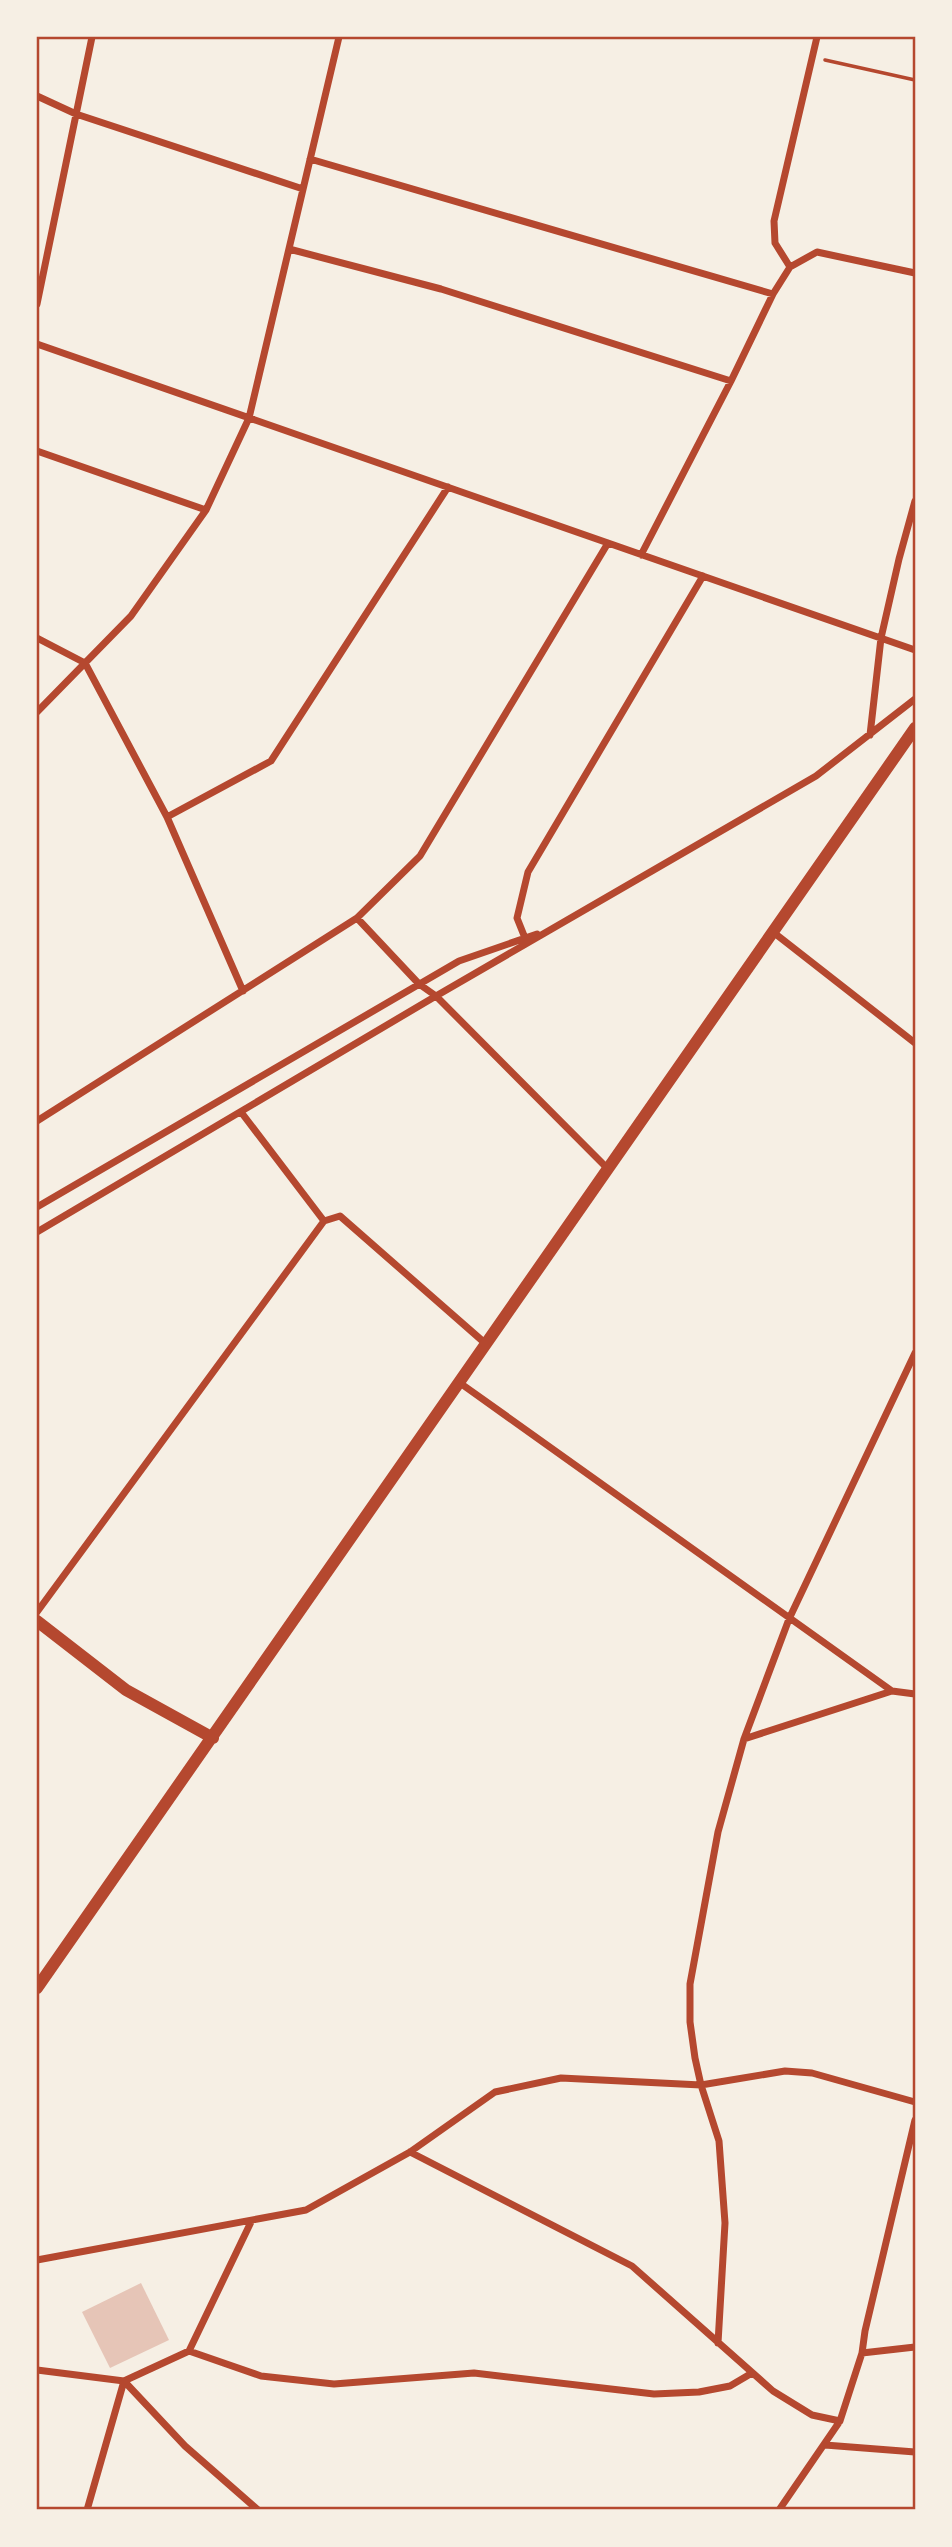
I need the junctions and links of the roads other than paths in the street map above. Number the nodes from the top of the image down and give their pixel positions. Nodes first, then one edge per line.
1 (92, 37) edge
2 (338, 37) edge
3 (817, 37) edge
4 (37, 96) edge
5 (76, 114) junction
6 (310, 159) junction
7 (303, 189) junction
8 (289, 249) junction
9 (790, 267) junction
10 (915, 273) edge
11 (773, 294) junction
12 (37, 303) edge
13 (37, 345) edge
14 (731, 381) junction
15 (249, 418) junction
16 (37, 451) edge
17 (448, 487) junction
18 (915, 501) edge
19 (206, 510) junction
20 (608, 543) junction
21 (641, 555) junction
22 (703, 576) junction
23 (37, 638) edge
24 (881, 638) junction
25 (915, 650) edge
26 (85, 663) junction
27 (915, 699) edge
28 (37, 712) edge
29 (915, 728) edge
30 (870, 735) junction
31 (167, 817) junction
32 (357, 918) junction
33 (554, 929) junction
34 (773, 932) junction
35 (524, 939) junction
36 (419, 984) junction
37 (243, 991) junction
38 (436, 996) junction
39 (915, 1044) edge
40 (240, 1112) junction
41 (37, 1121) edge
42 (608, 1169) junction
43 (37, 1207) edge
44 (324, 1222) junction
45 (37, 1232) edge
46 (486, 1345) junction
47 (915, 1353) edge
48 (460, 1383) junction
49 (37, 1612) edge
50 (789, 1619) junction
51 (37, 1621) edge
52 (892, 1691) junction
53 (915, 1694) edge
54 (213, 1738) junction
55 (744, 1739) junction
56 (37, 1988) edge
57 (701, 2085) junction
58 (915, 2102) edge
59 (915, 2120) edge
60 (410, 2152) junction
61 (251, 2222) junction
62 (37, 2260) edge
63 (718, 2343) junction
64 (915, 2347) edge
65 (189, 2351) junction
66 (862, 2353) junction
67 (37, 2370) edge
68 (752, 2373) junction
69 (124, 2381) junction
70 (840, 2421) junction
71 (825, 2445) junction
72 (915, 2452) edge
73 (254, 2509) edge
74 (87, 2510) edge
75 (779, 2510) edge

1 - 5 street
2 - 6 street
3 - 9 street
4 - 5 street
5 - 7 street
5 - 12 street
6 - 7 street
6 - 11 street
7 - 8 street
8 - 14 street
8 - 15 street
9 - 10 street
9 - 11 street
11 - 14 street
13 - 15 street
14 - 21 street
15 - 17 street
15 - 19 street
16 - 19 street
17 - 20 street
17 - 31 street
18 - 24 street
19 - 26 street
20 - 21 street
20 - 32 street
21 - 22 street
22 - 24 street
22 - 35 street
23 - 26 street
24 - 25 street
24 - 30 street
26 - 28 street
26 - 31 street
27 - 30 street
29 - 34 street
30 - 33 street
31 - 37 street
32 - 36 street
32 - 37 street
33 - 35 street
33 - 38 street
34 - 39 street
34 - 42 street
35 - 36 street
36 - 38 street
36 - 43 street
37 - 41 street
38 - 40 street
38 - 42 street
40 - 44 street
40 - 45 street
42 - 46 street
44 - 46 street
44 - 49 street
46 - 48 street
47 - 50 street
48 - 50 street
48 - 54 street
50 - 52 street
50 - 55 street
51 - 54 street
52 - 53 street
52 - 55 street
54 - 56 street
55 - 57 street
57 - 58 street
57 - 60 street
57 - 63 street
59 - 66 street
60 - 61 street
60 - 63 street
61 - 62 street
61 - 65 street
63 - 68 street
64 - 66 street
65 - 68 street
65 - 69 street
66 - 70 street
67 - 69 street
68 - 70 street
69 - 73 street
69 - 74 street
70 - 71 street
71 - 72 street
71 - 75 street

